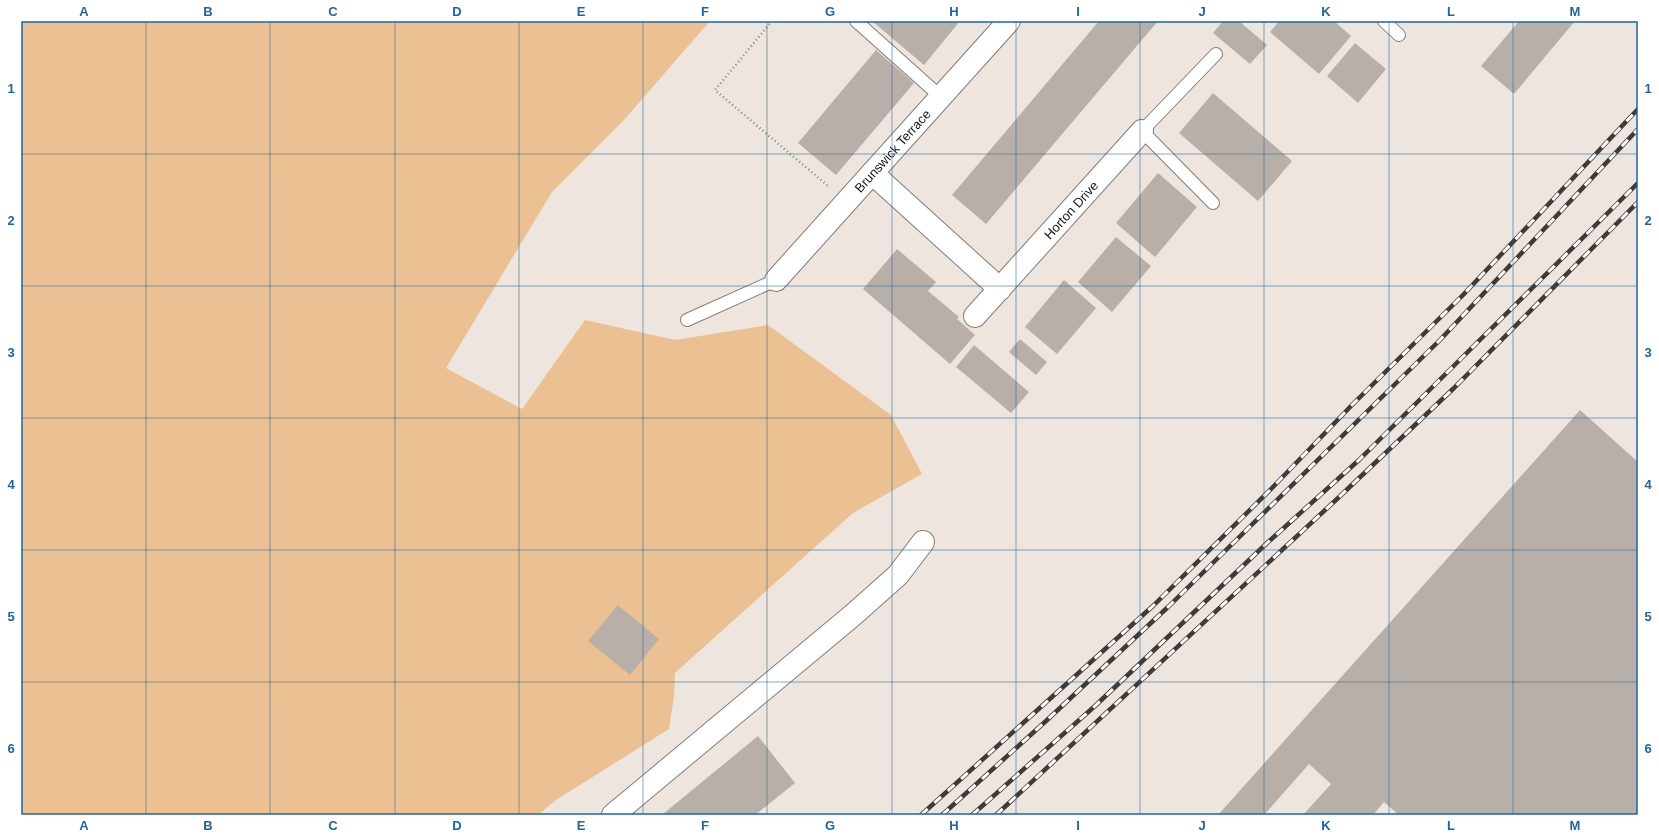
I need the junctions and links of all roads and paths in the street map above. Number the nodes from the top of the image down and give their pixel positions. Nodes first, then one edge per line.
1 (772, 21) edge
2 (856, 21) edge
3 (1009, 21) edge
4 (1384, 21) edge
5 (1400, 35) dead end
6 (1216, 54) dead end
7 (941, 97) junction
8 (1142, 131) junction
9 (872, 173) junction
10 (847, 201) junction
11 (1214, 203) dead end
12 (776, 280) joint
13 (1000, 289) junction
14 (975, 316) dead end
15 (687, 320) dead end
16 (923, 542) dead end
17 (613, 815) edge
18 (1387, 815) edge
19 (1390, 815) edge

1 - 10 path
2 - 7 lane
3 - 7 street, Brunswick Terrace
4 - 5 lane
6 - 8 lane
7 - 9 street, Brunswick Terrace
8 - 11 lane
8 - 13 street, Horton Drive
9 - 10 street, Brunswick Terrace
9 - 13 street
10 - 12 street, Brunswick Terrace
12 - 15 lane
13 - 14 street, Horton Drive
16 - 17 street
18 - 19 path

